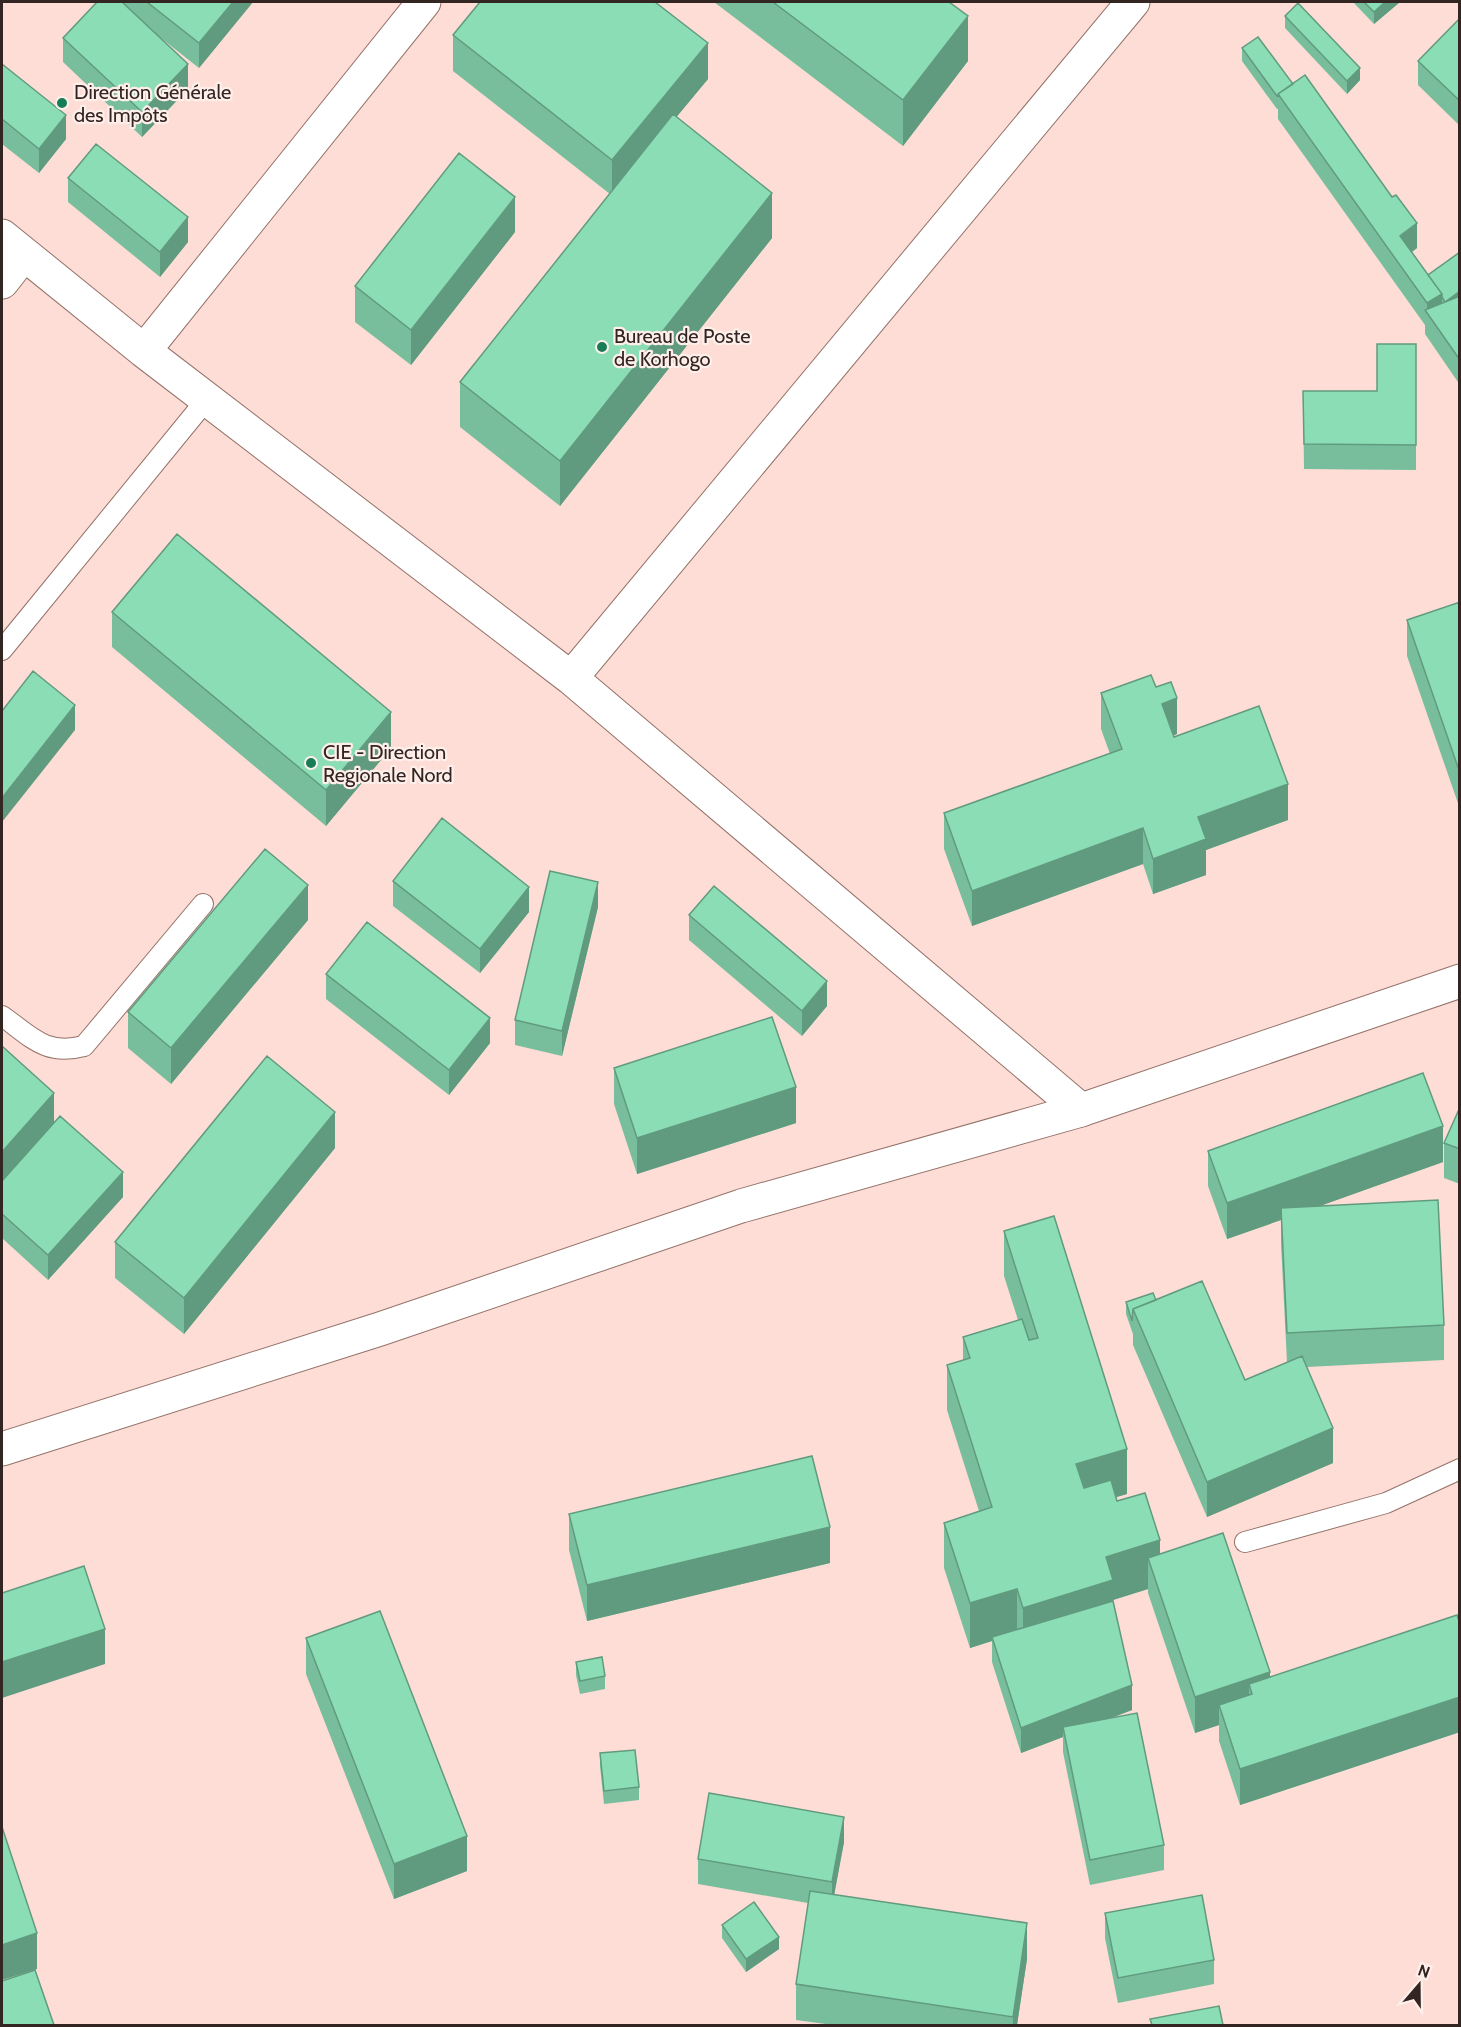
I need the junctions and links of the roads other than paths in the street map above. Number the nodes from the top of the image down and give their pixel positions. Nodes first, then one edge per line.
1 (424, 2) edge
2 (1133, 2) edge
3 (13, 245) edge
4 (2, 282) edge
5 (144, 351) junction
6 (207, 399) junction
7 (2, 650) edge
8 (571, 678) junction
9 (203, 904) dead end
10 (1460, 981) edge
11 (2, 1016) edge
12 (1081, 1110) junction
13 (2, 1449) edge
14 (1460, 1469) edge
15 (1245, 1542) dead end

1 - 5 street
2 - 8 street
3 - 4 street
3 - 5 street
5 - 6 street
6 - 7 lane
6 - 8 street
8 - 12 street
9 - 11 lane
10 - 12 street
12 - 13 street
14 - 15 lane

